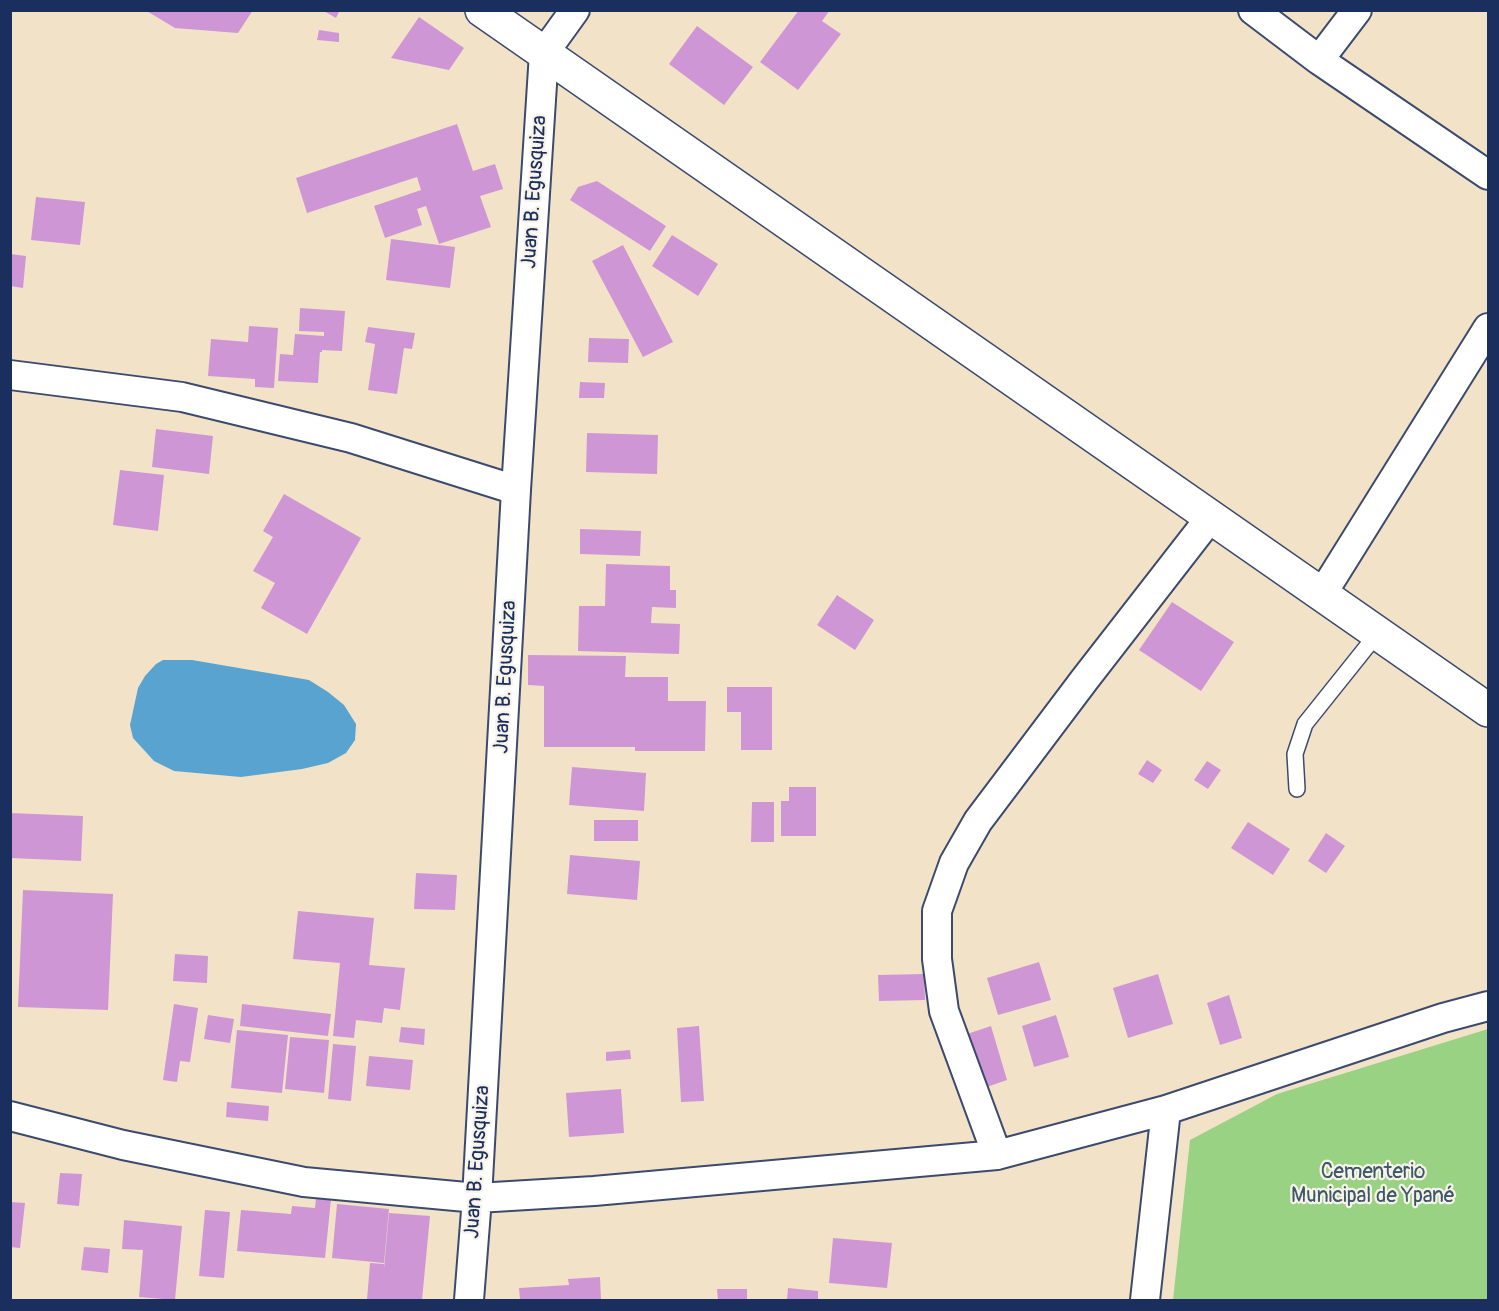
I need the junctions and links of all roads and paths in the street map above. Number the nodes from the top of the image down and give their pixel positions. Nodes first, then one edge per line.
1 (482, 10) edge
2 (575, 10) edge
3 (1253, 10) edge
4 (1357, 10) edge
5 (544, 53) junction
6 (1319, 60) junction
7 (1488, 175) edge
8 (1488, 328) edge
9 (10, 375) edge
10 (516, 489) junction
11 (1210, 518) junction
12 (1322, 594) junction
13 (1377, 634) junction
14 (1488, 710) edge
15 (1297, 789) dead end
16 (1488, 1006) edge
17 (1166, 1110) junction
18 (10, 1116) edge
19 (997, 1155) junction
20 (477, 1198) junction
21 (469, 1300) edge
22 (1145, 1300) edge

1 - 5 highway
2 - 5 street
3 - 6 street
4 - 6 street
5 - 10 street, Juan B. Egusquiza
5 - 11 highway
6 - 7 street
8 - 12 street
9 - 10 street
10 - 20 street, Juan B. Egusquiza
11 - 12 highway
11 - 19 street
12 - 13 highway
13 - 14 highway
13 - 15 lane
16 - 17 street
17 - 19 street
17 - 22 street
18 - 20 street
19 - 20 street
20 - 21 street, Juan B. Egusquiza

